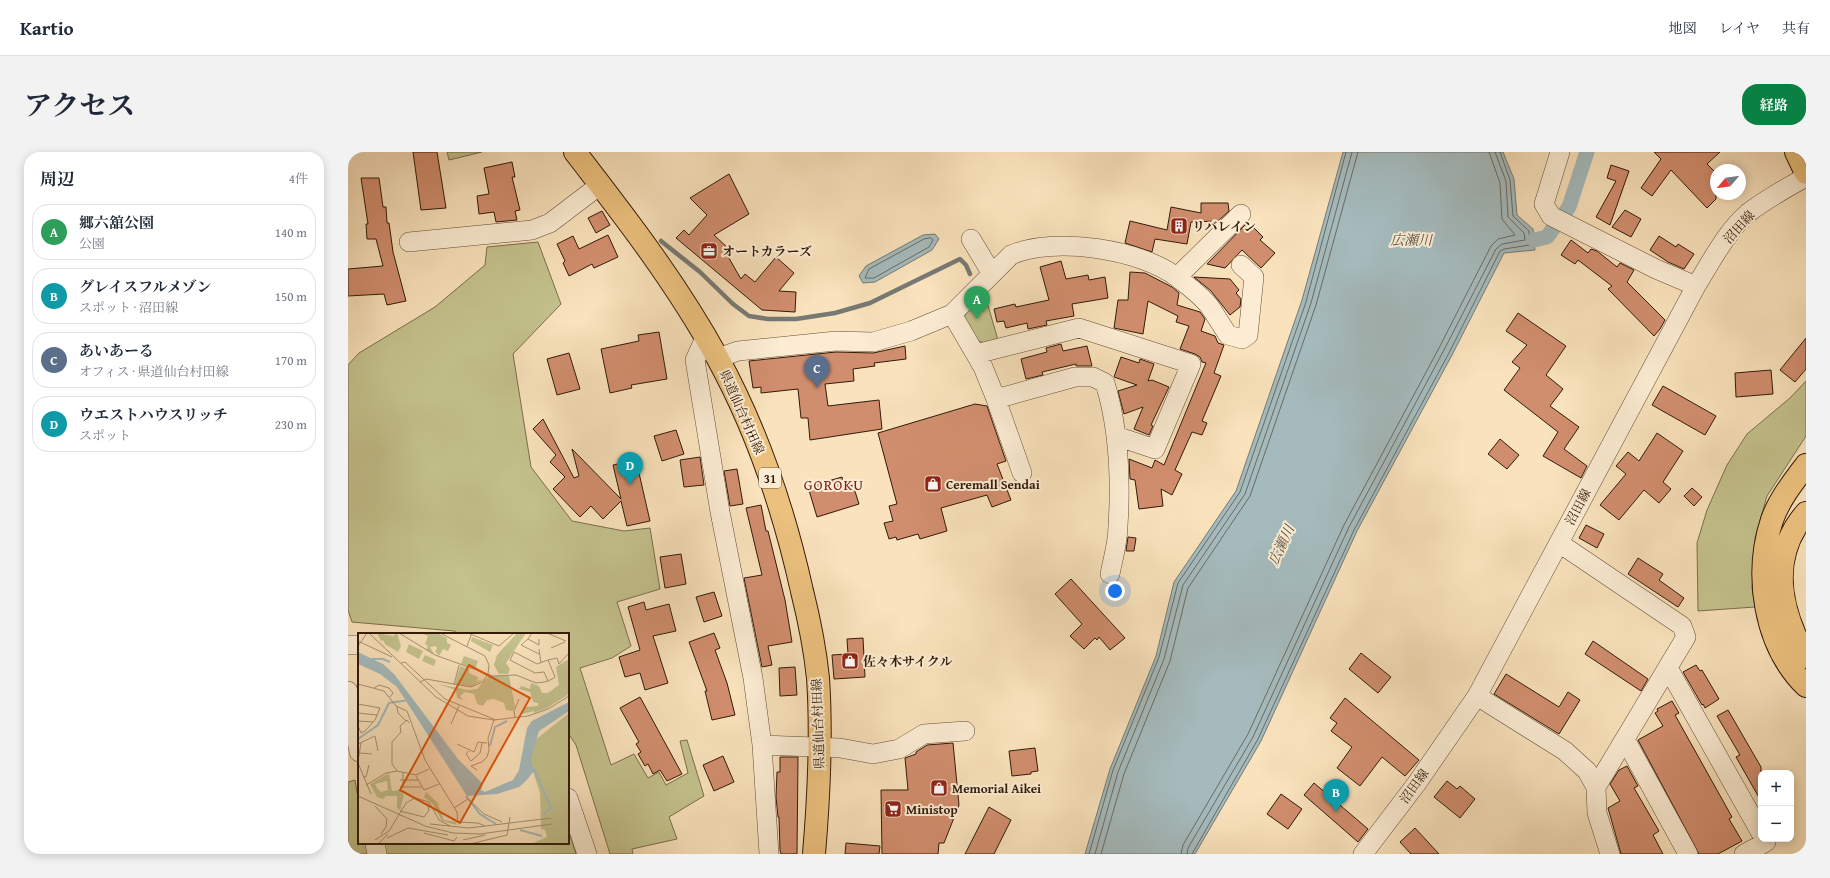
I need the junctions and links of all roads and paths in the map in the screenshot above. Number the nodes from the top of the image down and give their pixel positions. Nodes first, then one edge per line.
1 (575, 152) edge
2 (1560, 152) edge
3 (1796, 152) edge
4 (1806, 173) edge
5 (1806, 177) edge
6 (600, 185) junction
7 (1241, 214) dead end
8 (971, 239) dead end
9 (409, 242) dead end
10 (1241, 265) dead end
11 (992, 274) junction
12 (1177, 277) junction
13 (1696, 286) junction
14 (952, 314) junction
15 (706, 338) junction
16 (976, 354) junction
17 (718, 358) junction
18 (996, 399) junction
19 (1116, 436) junction
20 (1806, 466) edge
21 (1022, 473) dead end
22 (1806, 513) edge
23 (1559, 543) junction
24 (1110, 574) dead end
25 (1806, 656) edge
26 (1668, 668) junction
27 (1806, 686) edge
28 (348, 691) edge
29 (1476, 696) junction
30 (965, 731) dead end
31 (1625, 738) junction
32 (762, 745) junction
33 (358, 746) edge
34 (820, 747) junction
35 (1596, 787) junction
36 (569, 801) edge
37 (1758, 828) edge
38 (1766, 842) edge
39 (375, 844) edge
40 (377, 854) edge
41 (587, 854) edge
42 (769, 854) edge
43 (814, 854) edge
44 (1363, 854) edge
45 (1610, 854) edge
46 (1688, 854) edge
47 (1744, 854) edge

1 - 6 main road, 県道仙台村田線 / 31
2 - 13 street
3 - 4 main road
5 - 13 street, 沼田線
6 - 9 street
6 - 15 main road, 県道仙台村田線 / 31
7 - 12 street
8 - 11 street
10 - 12 street
11 - 12 street
11 - 14 street
13 - 23 street, 沼田線
14 - 16 street
14 - 17 street
15 - 17 main road, 県道仙台村田線 / 31
15 - 32 street
16 - 18 street
16 - 19 street
17 - 34 main road, 県道仙台村田線 / 31
18 - 19 street
18 - 21 street
19 - 24 street
20 - 27 main road
22 - 25 main road
23 - 26 street
23 - 29 street, 沼田線
26 - 31 street
26 - 37 street
28 - 33 street
29 - 35 street
29 - 44 street, 沼田線
30 - 34 street
31 - 35 street
31 - 46 street
32 - 34 street
32 - 42 street
34 - 43 main road, 県道仙台村田線 / 31
35 - 45 street
36 - 41 street
38 - 47 street
39 - 40 street

